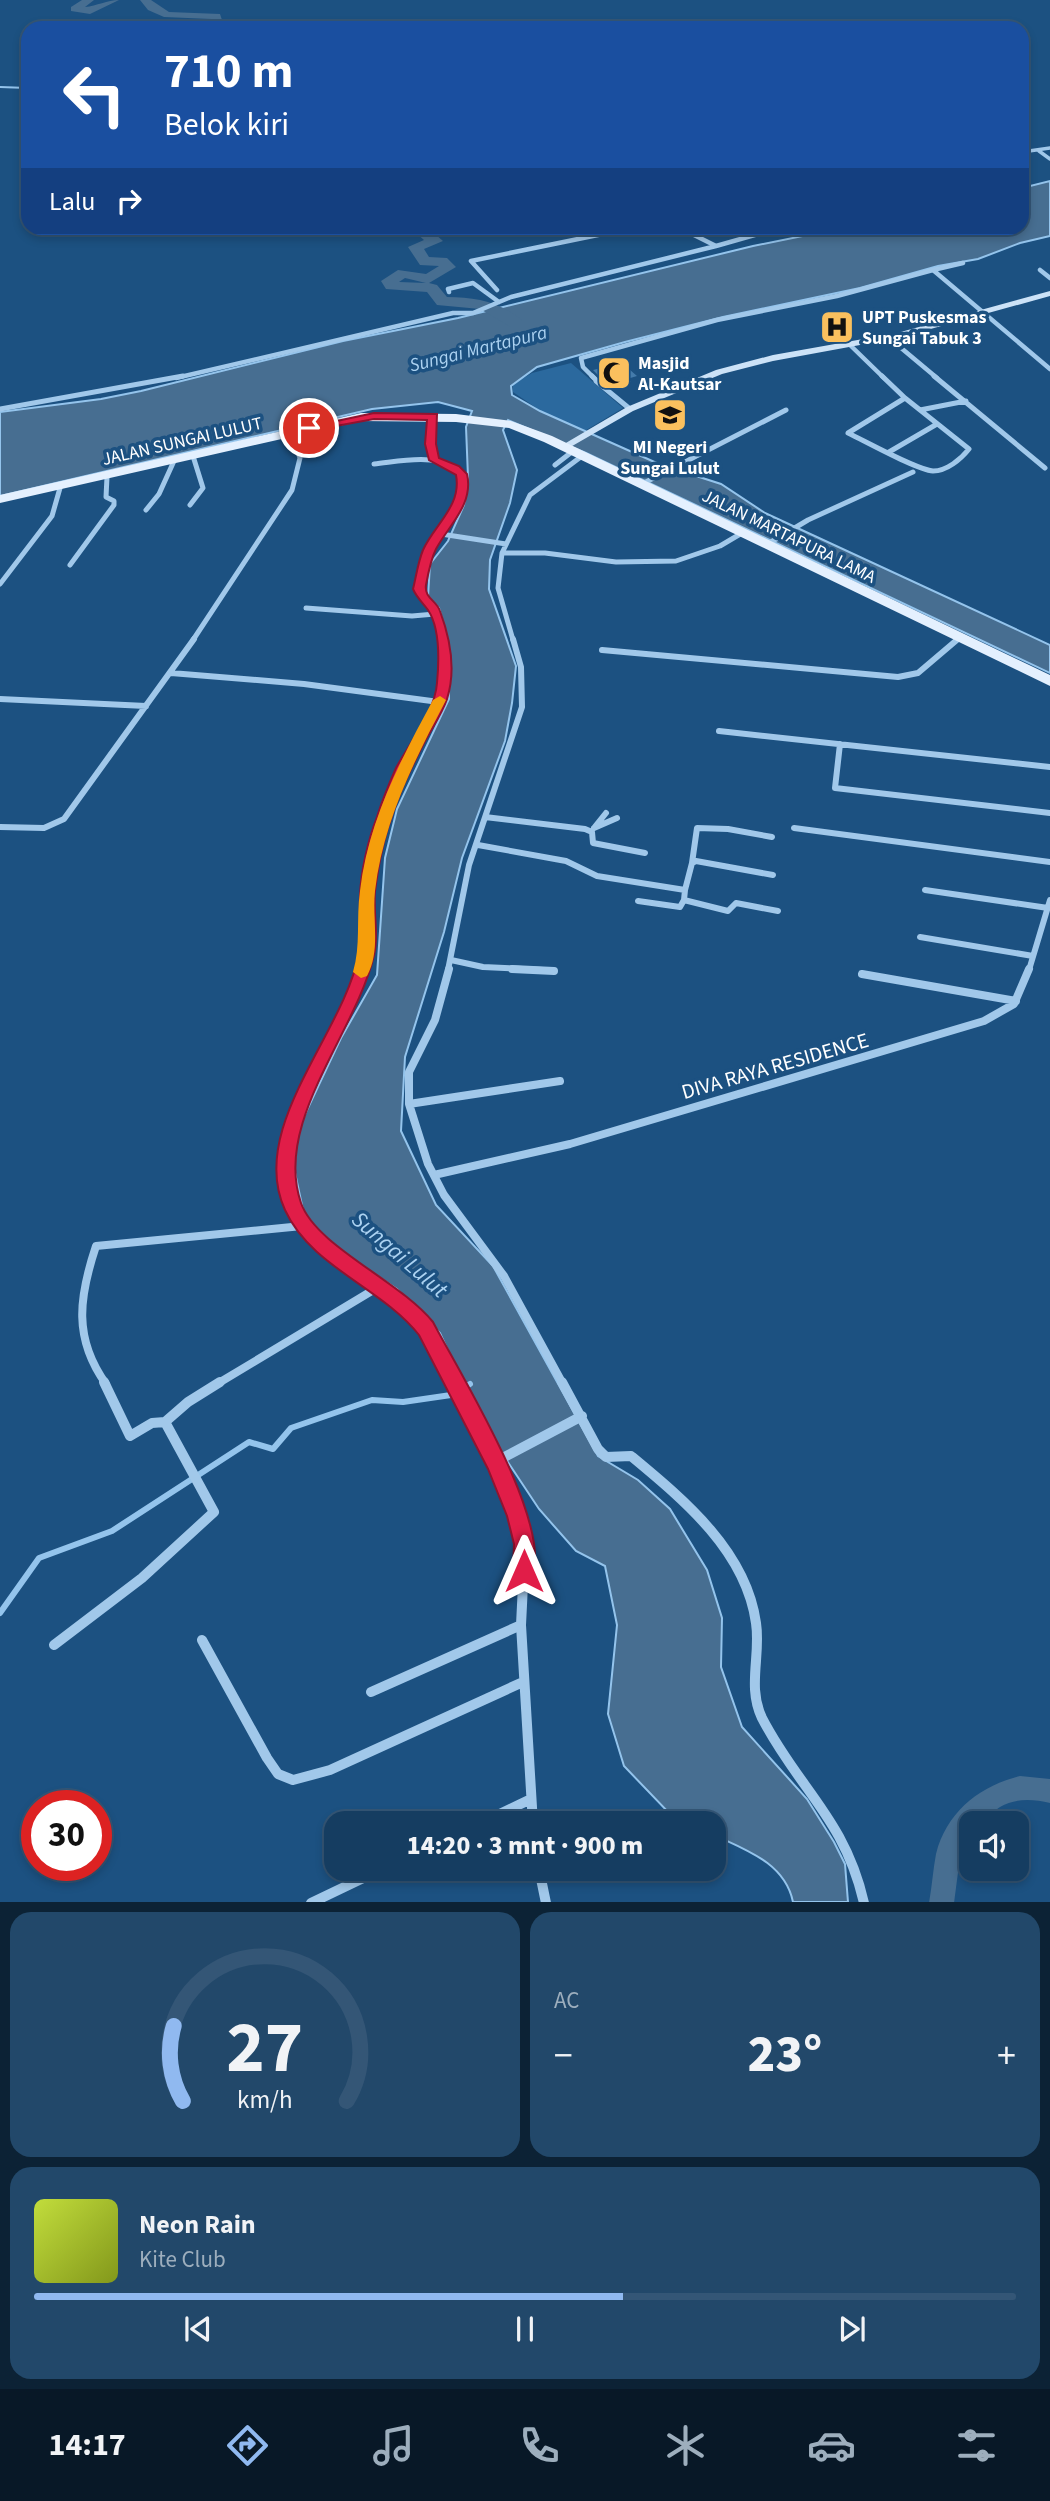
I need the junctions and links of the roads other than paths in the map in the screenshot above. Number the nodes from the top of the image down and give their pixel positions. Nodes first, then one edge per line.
1 (1050, 148) edge
2 (1038, 151) junction
3 (1029, 152) edge
4 (1050, 159) edge
5 (598, 235) edge
6 (694, 235) edge
7 (754, 235) edge
8 (716, 246) junction
9 (964, 263) dead end
10 (933, 270) junction
11 (1040, 270) dead end
12 (1050, 278) edge
13 (449, 292) dead end
14 (1050, 293) edge
15 (509, 298) junction
16 (497, 303) junction
17 (980, 310) junction
18 (888, 337) junction
19 (850, 345) junction
20 (580, 367) dead end
21 (1050, 369) edge
22 (598, 382) junction
23 (905, 398) junction
24 (966, 401) junction
25 (0, 409) edge
26 (629, 409) junction
27 (786, 410) dead end
28 (920, 410) junction
29 (433, 416) junction
30 (937, 424) junction
31 (511, 425) joint
32 (291, 433) junction
33 (571, 450) junction
34 (889, 452) junction
35 (193, 456) junction
36 (434, 460) junction
37 (174, 461) junction
38 (374, 464) dead end
39 (555, 465) dead end
40 (1045, 468) dead end
41 (913, 472) dead end
42 (107, 477) junction
43 (644, 484) junction
44 (60, 488) junction
45 (0, 499) edge
46 (190, 505) dead end
47 (146, 510) dead end
48 (742, 533) junction
49 (443, 534) junction
50 (504, 544) junction
51 (767, 544) junction
52 (502, 553) junction
53 (69, 565) dead end
54 (0, 584) edge
55 (306, 608) dead end
56 (435, 614) junction
57 (959, 638) junction
58 (602, 650) dead end
59 (171, 673) junction
60 (1050, 681) edge
61 (0, 699) edge
62 (439, 702) junction
63 (146, 706) junction
64 (719, 731) dead end
65 (840, 744) junction
66 (1050, 766) edge
67 (606, 813) dead end
68 (1050, 813) edge
69 (485, 817) junction
70 (617, 818) dead end
71 (0, 828) edge
72 (794, 828) dead end
73 (593, 830) junction
74 (772, 837) dead end
75 (478, 845) junction
76 (645, 853) dead end
77 (1050, 862) edge
78 (692, 863) junction
79 (772, 875) dead end
80 (685, 890) junction
81 (925, 890) dead end
82 (684, 900) junction
83 (638, 901) dead end
84 (1049, 904) edge
85 (778, 911) dead end
86 (920, 936) dead end
87 (1033, 956) junction
88 (451, 960) junction
89 (554, 971) dead end
90 (862, 974) dead end
91 (1016, 1001) junction
92 (560, 1081) dead end
93 (409, 1104) junction
94 (434, 1175) junction
95 (302, 1226) junction
96 (380, 1286) junction
97 (581, 1417) junction
98 (165, 1422) junction
99 (498, 1461) junction
100 (521, 1625) junction
101 (202, 1640) dead end
102 (54, 1645) dead end
103 (523, 1682) junction
104 (371, 1692) dead end
105 (531, 1799) junction
106 (506, 1811) edge
107 (532, 1811) edge
108 (356, 1881) edge
109 (542, 1881) edge
110 (311, 1902) edge
111 (546, 1902) edge
112 (864, 1902) edge

1 - 2 street
2 - 3 street
2 - 4 street
5 - 15 street
6 - 8 street
7 - 8 street
8 - 15 street
9 - 10 street
10 - 17 street
10 - 22 street
11 - 12 street
13 - 16 street
14 - 17 street
15 - 16 street
16 - 25 street
17 - 18 street
17 - 21 street
18 - 19 street
18 - 24 street
19 - 23 street
19 - 26 street
20 - 22 street
22 - 26 street
23 - 28 street
23 - 34 street
24 - 28 street
24 - 40 street
26 - 33 street
27 - 43 street
28 - 30 street
29 - 31 main road, JALAN SUNGAI LULUT
29 - 32 main road, JALAN SUNGAI LULUT
29 - 36 street
30 - 34 street
30 - 34 street
31 - 33 main road, JALAN MARTAPURA LAMA
32 - 35 main road, JALAN SUNGAI LULUT
32 - 59 street
33 - 39 street
33 - 43 main road, JALAN MARTAPURA LAMA
33 - 50 street
35 - 37 main road, JALAN SUNGAI LULUT
35 - 46 street
36 - 38 street
36 - 49 street
37 - 42 main road, JALAN SUNGAI LULUT
37 - 47 street
41 - 51 street
42 - 44 main road, JALAN SUNGAI LULUT
42 - 53 street
43 - 48 main road, JALAN MARTAPURA LAMA
44 - 45 main road, JALAN SUNGAI LULUT
44 - 54 street
48 - 51 main road, JALAN MARTAPURA LAMA
48 - 52 street
49 - 50 street
49 - 56 street
50 - 52 street
51 - 57 main road, JALAN MARTAPURA LAMA
52 - 69 street
55 - 56 street
56 - 62 street
57 - 58 street
57 - 60 main road, JALAN MARTAPURA LAMA
59 - 62 street
59 - 63 street
61 - 63 street
62 - 95 street
63 - 71 street
64 - 65 street
65 - 66 street
65 - 68 street
67 - 73 street
69 - 73 street
69 - 75 street
70 - 73 street
72 - 77 street
73 - 76 street
74 - 78 street
75 - 80 street
75 - 88 street
78 - 79 street
78 - 80 street
80 - 82 street
81 - 84 street
82 - 83 street
82 - 85 street
84 - 87 street
86 - 87 street
87 - 91 street
88 - 89 street
88 - 93 street
90 - 91 street
91 - 94 street, DIVA RAYA RESIDENCE
92 - 93 street
93 - 94 street
94 - 97 street
95 - 96 street
95 - 98 street
96 - 98 street
96 - 99 street
97 - 99 street
97 - 112 street
98 - 102 street
99 - 100 street
100 - 103 street
100 - 104 street
101 - 103 street
103 - 105 street
105 - 106 street
105 - 107 street
108 - 110 street
109 - 111 street

